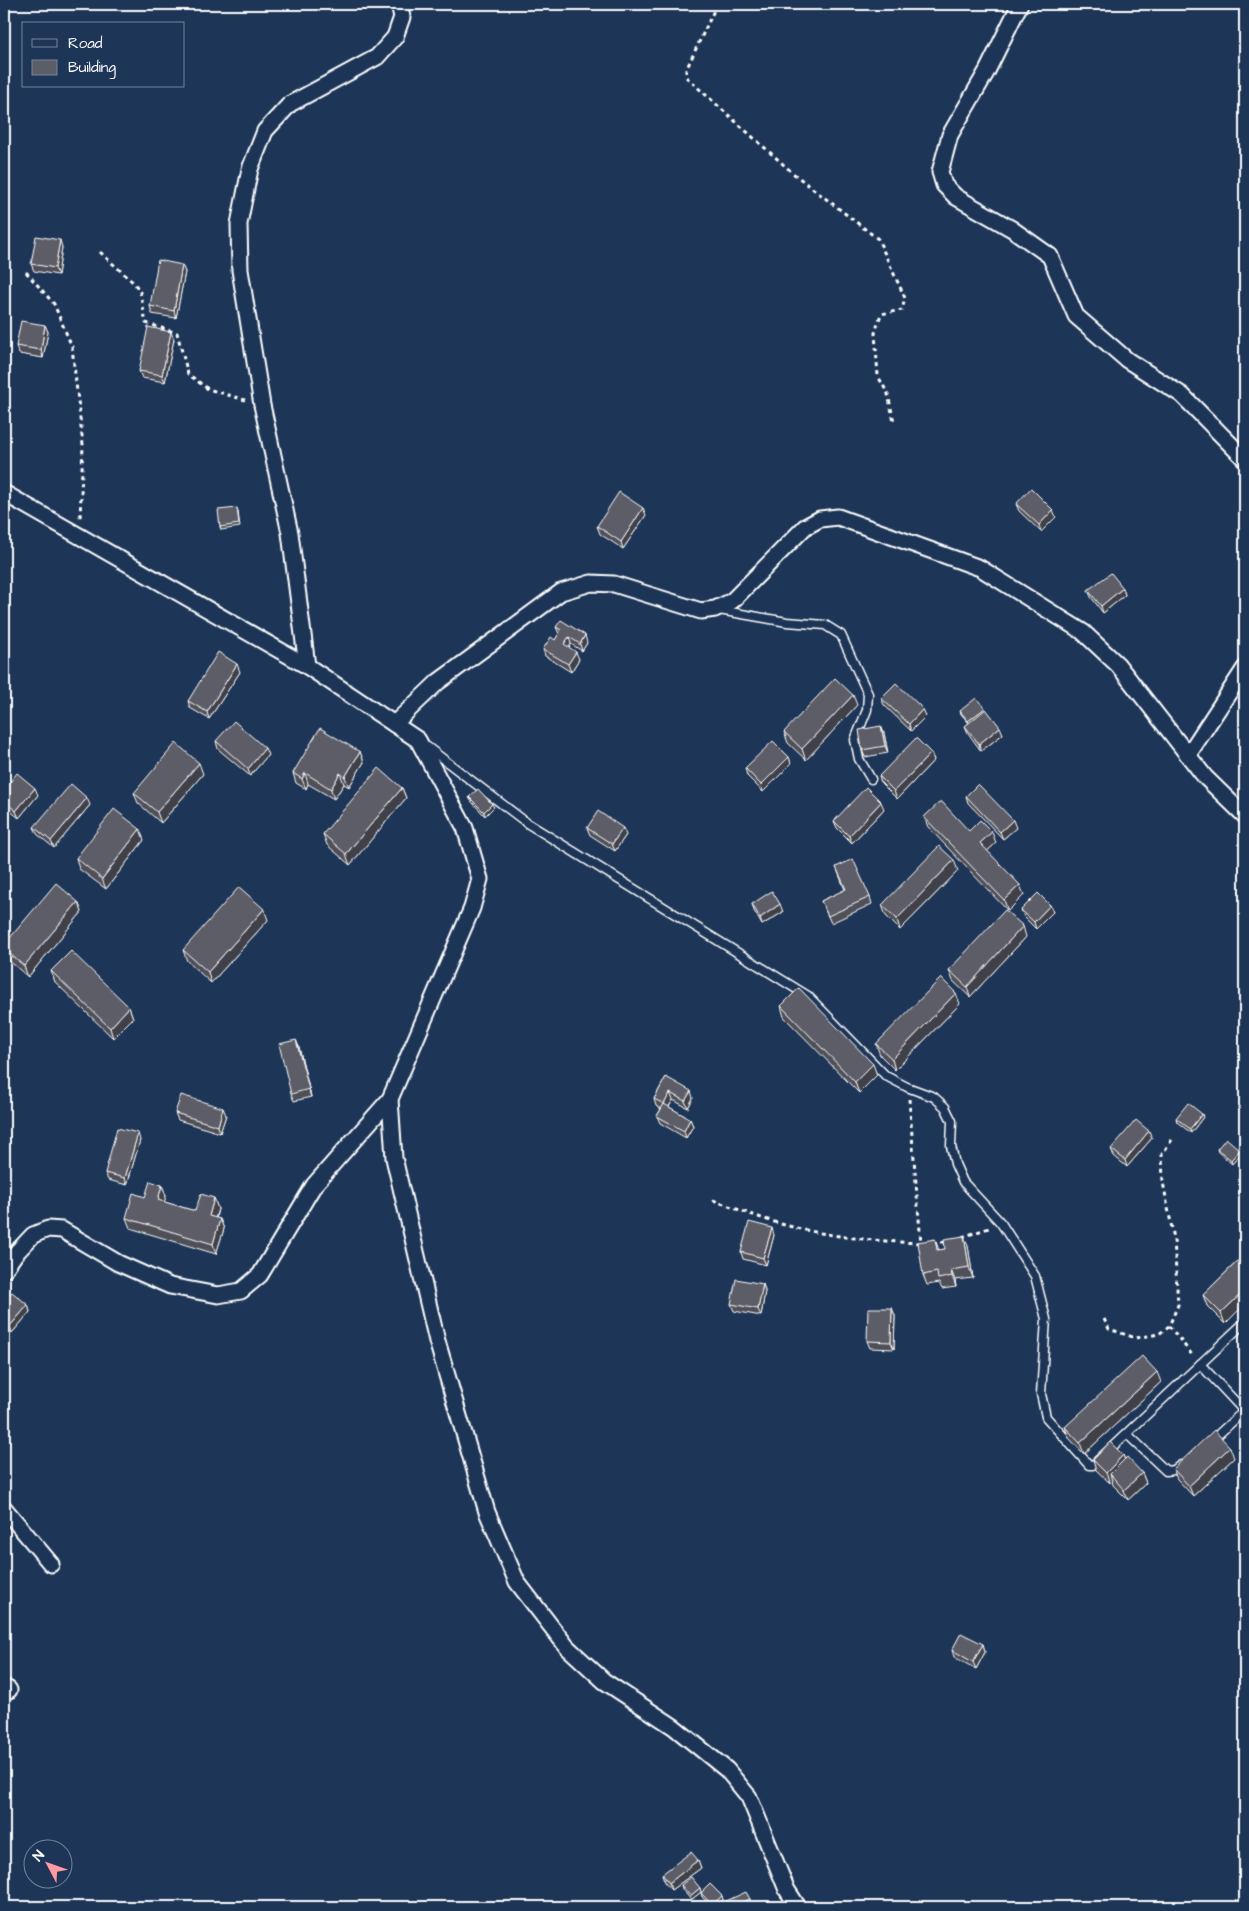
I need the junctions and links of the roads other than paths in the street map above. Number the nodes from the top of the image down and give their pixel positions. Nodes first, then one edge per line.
1 (400, 4) edge
2 (1020, 4) edge
3 (1245, 459) edge
4 (4, 492) edge
5 (714, 609) junction
6 (307, 666) junction
7 (1245, 668) edge
8 (394, 724) junction
9 (418, 740) junction
10 (1188, 755) junction
11 (871, 779) dead end
12 (1245, 816) edge
13 (390, 1099) junction
14 (10, 1250) edge
15 (4, 1270) edge
16 (1245, 1322) edge
17 (1200, 1364) junction
18 (1245, 1412) edge
19 (1126, 1434) junction
20 (1206, 1446) edge
21 (1187, 1460) edge
22 (4, 1508) edge
23 (52, 1564) dead end
24 (798, 1907) edge

1 - 6 street
2 - 3 street
4 - 6 street
5 - 8 street
5 - 10 street
5 - 11 lane
6 - 8 street
7 - 10 street
8 - 9 street
9 - 13 street
9 - 19 lane
10 - 12 street
13 - 14 street
13 - 24 street
14 - 15 street
16 - 17 lane
17 - 18 lane
17 - 19 lane
18 - 20 lane
19 - 21 lane
22 - 23 street

